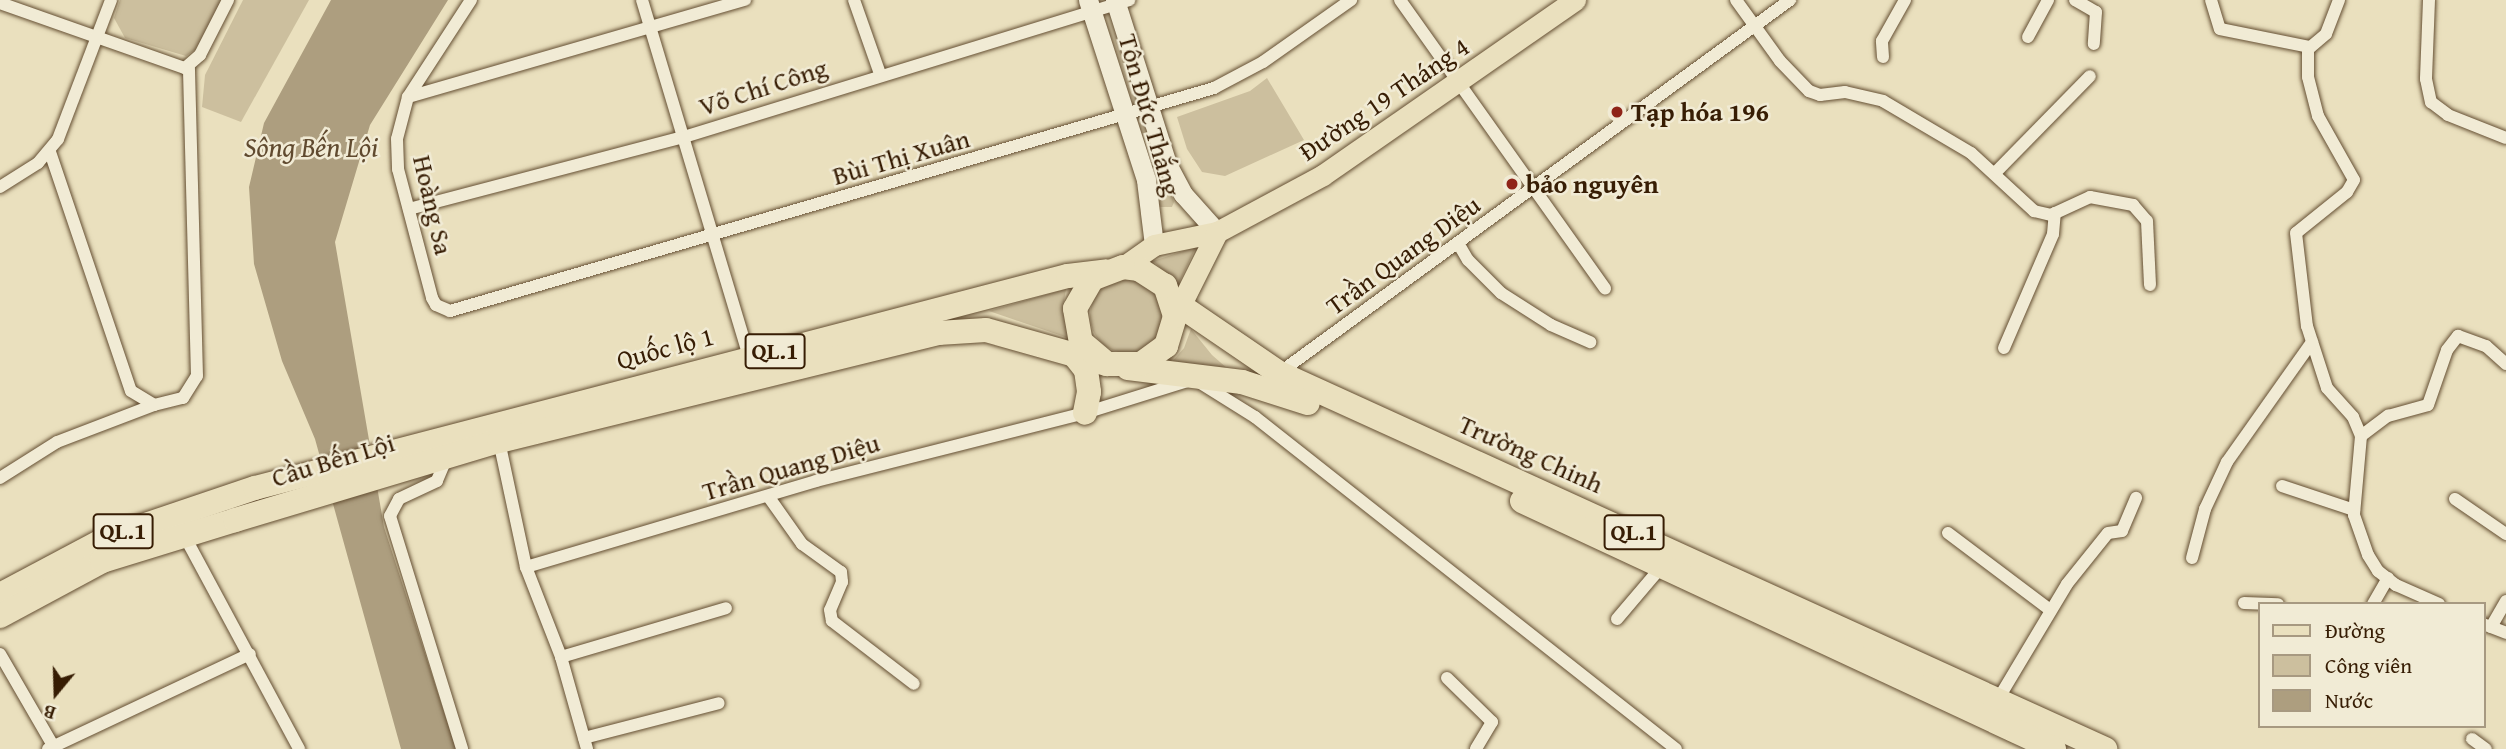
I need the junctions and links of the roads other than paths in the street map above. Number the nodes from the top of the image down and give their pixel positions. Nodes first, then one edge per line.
1 (111, 0) edge
2 (228, 0) edge
3 (471, 0) edge
4 (642, 0) edge
5 (745, 0) edge
6 (854, 0) edge
7 (1351, 0) edge
8 (1400, 0) edge
9 (1575, 0) edge
10 (1736, 0) edge
11 (1790, 0) edge
12 (1905, 0) edge
13 (2048, 0) edge
14 (2075, 0) edge
15 (2211, 0) edge
16 (2339, 0) edge
17 (2429, 0) edge
18 (1120, 1) edge
19 (0, 3) edge
20 (1090, 6) edge
21 (1754, 27) junction
22 (650, 28) junction
23 (98, 36) junction
24 (2028, 37) dead end
25 (2094, 44) dead end
26 (2310, 47) junction
27 (1883, 57) dead end
28 (189, 67) junction
29 (880, 75) junction
30 (2091, 76) dead end
31 (1462, 82) junction
32 (408, 97) junction
33 (1150, 109) junction
34 (1124, 116) junction
35 (684, 136) junction
36 (2506, 138) edge
37 (50, 152) junction
38 (1996, 172) junction
39 (0, 187) edge
40 (1534, 188) junction
41 (409, 209) junction
42 (2055, 213) junction
43 (1217, 232) junction
44 (713, 235) junction
45 (1458, 243) junction
46 (1154, 246) junction
47 (1115, 269) junction
48 (2150, 285) dead end
49 (1605, 288) dead end
50 (1176, 307) junction
51 (442, 310) joint
52 (1590, 342) dead end
53 (2312, 342) junction
54 (2004, 348) dead end
55 (1075, 356) junction
56 (749, 357) junction
57 (2506, 364) edge
58 (1116, 365) junction
59 (1279, 373) junction
60 (1194, 379) junction
61 (154, 405) junction
62 (1085, 412) junction
63 (2361, 436) junction
64 (499, 441) junction
65 (446, 447) junction
66 (0, 478) edge
67 (2282, 486) dead end
68 (768, 495) junction
69 (2136, 498) dead end
70 (2455, 499) dead end
71 (2354, 510) junction
72 (1948, 533) dead end
73 (2506, 534) edge
74 (185, 537) junction
75 (2192, 558) dead end
76 (1663, 565) junction
77 (526, 567) junction
78 (2388, 578) junction
79 (4, 600) edge
80 (2506, 601) edge
81 (2374, 602) edge
82 (2435, 602) edge
83 (2244, 603) dead end
84 (2258, 603) edge
85 (726, 608) dead end
86 (2050, 610) junction
87 (1617, 619) dead end
88 (2487, 625) edge
89 (2506, 633) edge
90 (0, 654) edge
91 (250, 654) junction
92 (561, 657) junction
93 (1447, 678) dead end
94 (914, 684) dead end
95 (1997, 701) junction
96 (719, 703) dead end
97 (2472, 739) dead end
98 (585, 744) edge
99 (294, 747) edge
100 (52, 748) edge
101 (462, 749) edge
102 (1476, 749) edge
103 (1676, 749) edge
104 (2054, 749) edge
105 (2105, 749) edge
106 (2486, 749) edge

1 - 23 street
2 - 28 street
3 - 32 street, Hoàng Sa
4 - 22 street
5 - 22 street
6 - 29 street
7 - 33 street, Bùi Thị Xuân
8 - 31 street
9 - 31 main road, Đường 19 Tháng 4
10 - 21 street
11 - 21 street, Trần Quang Diệu
12 - 27 street
13 - 24 street
14 - 25 street
15 - 26 street
16 - 26 street
17 - 36 street
18 - 20 street, Võ Chí Công
18 - 33 main road, Tôn Đức Thắng
19 - 23 street
20 - 29 street, Võ Chí Công
20 - 34 main road, Tôn Đức Thắng
21 - 38 street
21 - 40 street, Trần Quang Diệu
22 - 32 street
22 - 35 street
23 - 28 street
23 - 37 street
26 - 53 street
28 - 61 street
29 - 35 street, Võ Chí Công
30 - 38 street
31 - 40 street
31 - 43 main road, Đường 19 Tháng 4
32 - 41 street, Hoàng Sa
33 - 34 street, Bùi Thị Xuân
33 - 43 main road, Tôn Đức Thắng
34 - 44 street, Bùi Thị Xuân
34 - 46 main road, Tôn Đức Thắng
35 - 41 street, Võ Chí Công
35 - 44 street
37 - 39 street
37 - 61 street
38 - 42 street
40 - 45 street, Trần Quang Diệu
40 - 49 street
41 - 51 street, Hoàng Sa
42 - 48 street
42 - 54 street
43 - 46 main road, Đường 19 Tháng 4
43 - 50 main road
44 - 51 street, Bùi Thị Xuân
44 - 56 street
45 - 52 street
45 - 59 street, Trần Quang Diệu
46 - 47 main road, Đường 19 Tháng 4
47 - 50 highway, QL.1
47 - 56 highway, Quốc lộ 1 / QL.1
47 - 58 highway
50 - 58 highway
50 - 59 highway, Trường Chinh / QL.1
53 - 63 street
53 - 75 street
55 - 58 highway, Quốc lộ 1 / QL.1
55 - 62 highway
55 - 64 highway, Quốc lộ 1 / QL.1
56 - 65 highway, Quốc lộ 1 / QL.1
57 - 63 street
58 - 60 highway, Trường Chinh / QL.1
59 - 95 highway, Trường Chinh / QL.1
60 - 62 street, Trần Quang Diệu
60 - 76 highway, Trường Chinh / QL.1
60 - 103 street
61 - 66 street
62 - 68 street, Trần Quang Diệu
63 - 71 street
64 - 65 highway, Quốc lộ 1 / QL.1
64 - 77 street
65 - 74 highway, Cầu Bến Lội / QL.1
65 - 79 highway, Cầu Bến Lội / QL.1
65 - 101 street
67 - 71 street
68 - 77 street, Trần Quang Diệu
68 - 94 street
69 - 86 street
70 - 73 street
71 - 78 street
72 - 86 street
74 - 79 highway, QL.1
74 - 91 street
76 - 87 street
76 - 104 highway, Trường Chinh / QL.1
77 - 92 street
78 - 81 street
78 - 82 street
80 - 88 street
83 - 84 street
85 - 92 street
86 - 95 street
88 - 89 street
90 - 100 street
91 - 99 street
91 - 100 street
92 - 98 street
93 - 102 street
95 - 105 highway, Trường Chinh / QL.1
96 - 98 street
97 - 106 street

